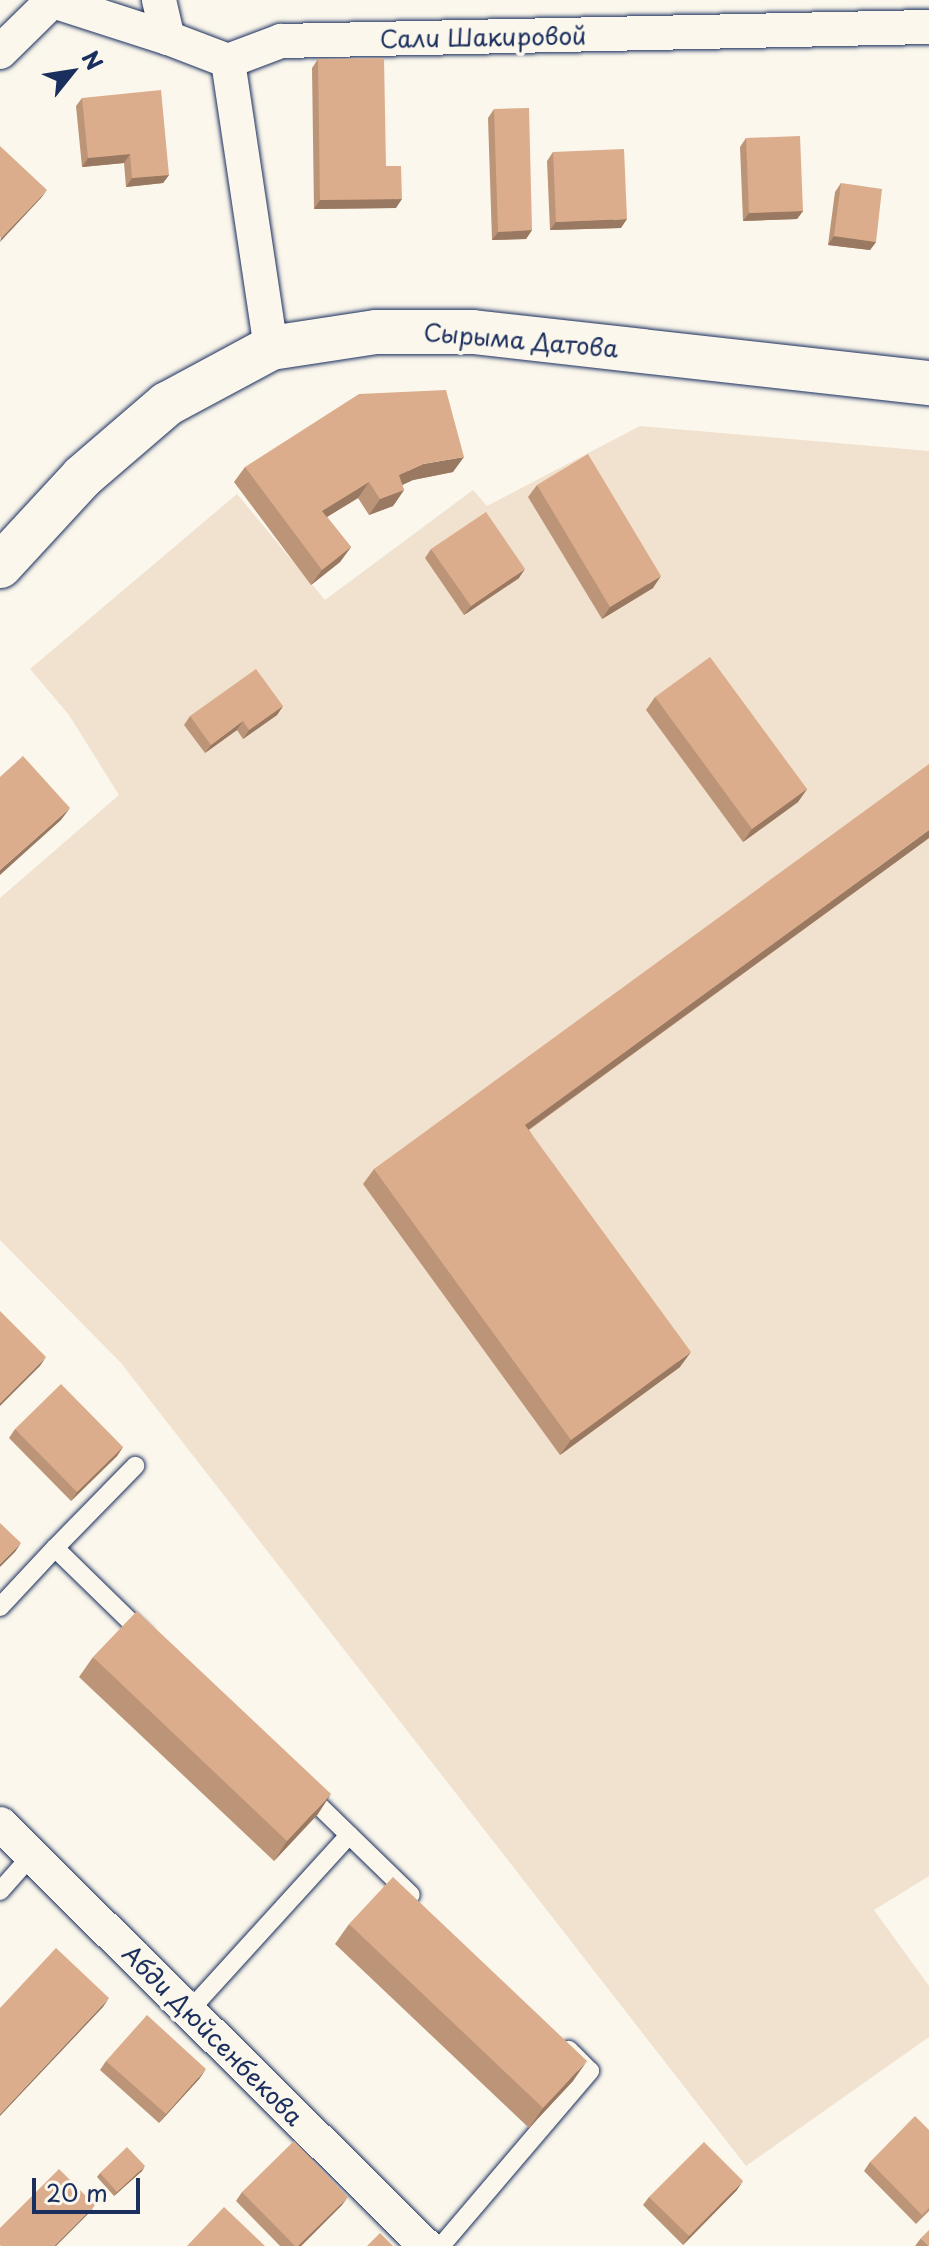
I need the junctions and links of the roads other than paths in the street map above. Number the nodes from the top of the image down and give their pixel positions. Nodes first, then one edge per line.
1 (51, 0) edge
2 (159, 0) edge
3 (929, 27) edge
4 (168, 38) junction
5 (0, 52) edge
6 (228, 61) junction
7 (271, 348) junction
8 (929, 383) edge
9 (0, 566) edge
10 (135, 1466) dead end
11 (55, 1548) junction
12 (0, 1607) edge
13 (157, 1648) edge
14 (292, 1780) edge
15 (0, 1824) edge
16 (349, 1835) junction
17 (32, 1855) junction
18 (0, 1891) edge
19 (426, 1910) edge
20 (189, 2011) junction
21 (558, 2039) edge
22 (426, 2246) edge
23 (441, 2246) edge

1 - 4 street
1 - 5 street
2 - 4 street
3 - 6 street, Сали Шакировой
4 - 6 street
6 - 7 street
7 - 8 street, Сырыма Датова
7 - 9 street, Сырыма Датова
10 - 11 lane
11 - 12 lane
11 - 13 lane
14 - 16 lane
15 - 17 street, Абди Дюйсенбекова
16 - 19 lane
16 - 20 lane
17 - 18 lane
17 - 20 street, Абди Дюйсенбекова
20 - 22 street, Абди Дюйсенбекова
21 - 23 lane

